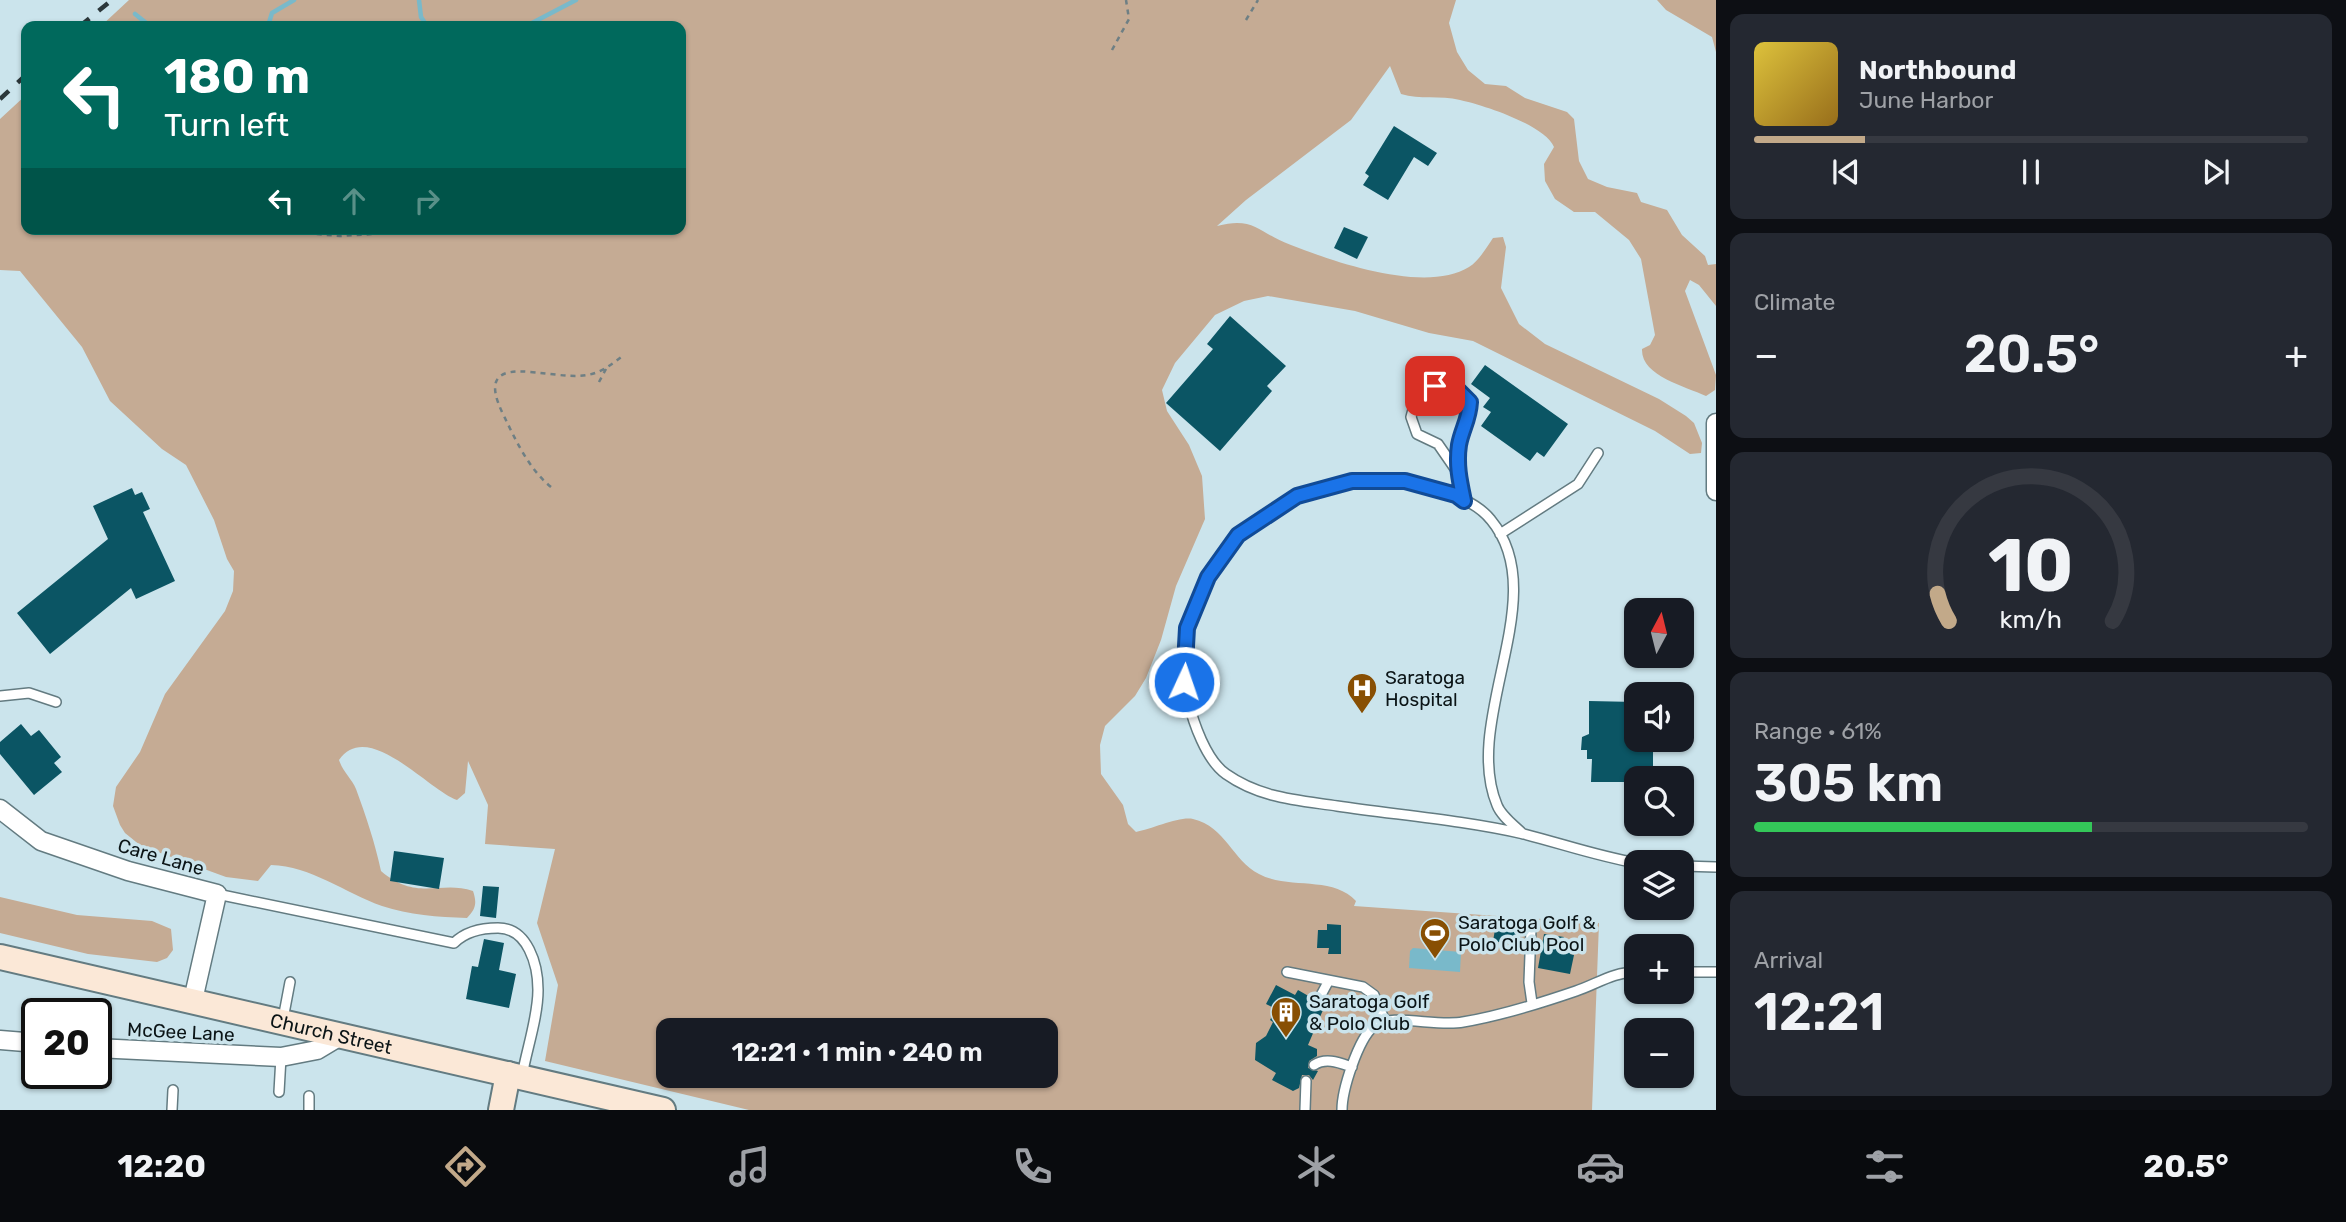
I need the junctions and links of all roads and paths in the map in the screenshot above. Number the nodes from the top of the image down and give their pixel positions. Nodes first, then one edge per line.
1 (1126, 0) edge
2 (1258, 0) edge
3 (1246, 20) dead end
4 (1112, 50) dead end
5 (328, 235) edge
6 (357, 235) edge
7 (624, 355) dead end
8 (606, 369) junction
9 (599, 382) dead end
10 (1716, 422) edge
11 (1598, 453) dead end
12 (1458, 473) junction
13 (551, 487) dead end
14 (1716, 491) edge
15 (1464, 501) junction
16 (1500, 534) junction
17 (0, 696) edge
18 (56, 702) dead end
19 (0, 809) edge
20 (1523, 834) junction
21 (1624, 861) edge
22 (1694, 866) edge
23 (1716, 867) edge
24 (217, 894) junction
25 (1531, 928) dead end
26 (0, 957) edge
27 (1287, 972) dead end
28 (1624, 972) edge
29 (1694, 972) edge
30 (1716, 972) edge
31 (290, 982) dead end
32 (1328, 982) junction
33 (1320, 997) dead end
34 (194, 1000) junction
35 (1532, 1003) junction
36 (282, 1021) junction
37 (1385, 1021) junction
38 (342, 1035) junction
39 (0, 1040) edge
40 (21, 1042) edge
41 (112, 1049) edge
42 (281, 1056) junction
43 (1314, 1065) dead end
44 (1352, 1066) junction
45 (515, 1076) junction
46 (1306, 1081) dead end
47 (173, 1090) dead end
48 (279, 1092) dead end
49 (309, 1096) dead end
50 (172, 1110) edge
51 (309, 1110) edge
52 (501, 1110) edge
53 (663, 1110) edge
54 (1305, 1110) edge
55 (1342, 1110) edge

1 - 4 path
2 - 3 path
5 - 6 path
7 - 8 path
8 - 9 path
8 - 13 path
10 - 14 street
11 - 16 lane
12 - 12 lane
12 - 15 lane
15 - 16 lane
15 - 20 lane
16 - 20 lane
17 - 18 lane
19 - 24 street, Care Lane
20 - 21 lane
22 - 23 lane
24 - 34 street, Care Lane
24 - 45 lane
25 - 35 lane
26 - 34 main road, Church Street
27 - 32 lane
28 - 35 lane
29 - 30 lane
31 - 36 lane
32 - 33 lane
32 - 37 lane
34 - 36 main road, Church Street
35 - 37 lane
36 - 38 main road, Church Street
37 - 44 lane
38 - 42 street, McGee Lane
38 - 45 main road, Church Street
39 - 40 street
41 - 42 street, McGee Lane
42 - 48 lane
43 - 44 lane
44 - 55 lane
45 - 52 main road
45 - 53 main road, Church Street
46 - 54 lane
47 - 50 lane
49 - 51 lane

